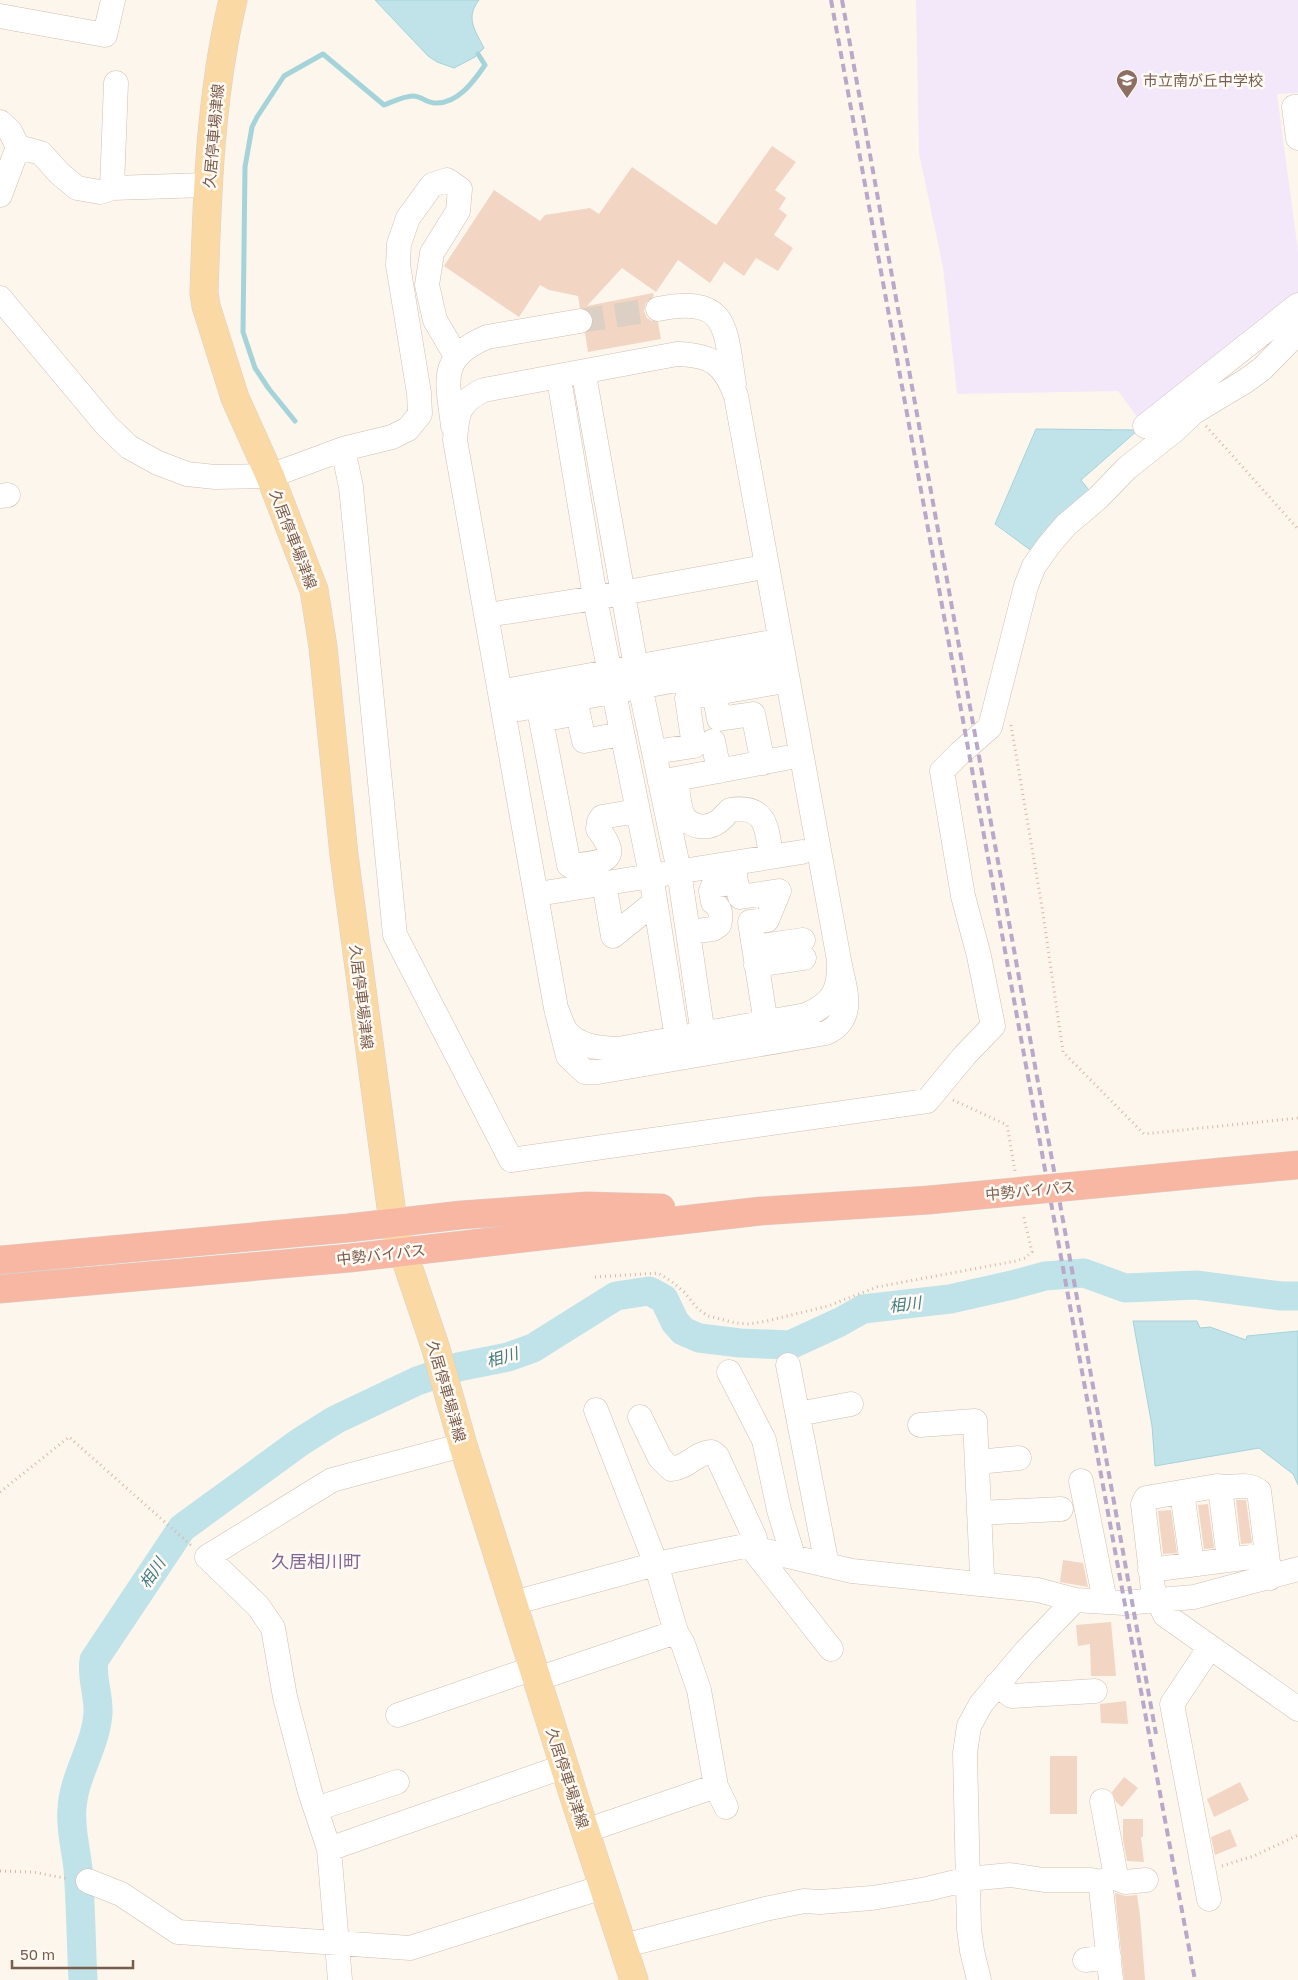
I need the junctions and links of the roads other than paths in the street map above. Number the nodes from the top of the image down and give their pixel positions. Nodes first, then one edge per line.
1 (113, 0) edge
2 (233, 0) edge
3 (0, 16) edge
4 (116, 83) dead end
5 (1298, 107) edge
6 (0, 122) edge
7 (1298, 138) edge
8 (18, 147) junction
9 (207, 185) junction
10 (112, 188) junction
11 (0, 195) edge
12 (0, 298) edge
13 (1298, 305) edge
14 (658, 309) tunnel mouth
15 (580, 321) tunnel mouth
16 (1298, 332) edge
17 (456, 356) junction
18 (573, 389) junction
19 (736, 396) junction
20 (1145, 426) dead end
21 (455, 440) junction
22 (343, 449) junction
23 (270, 476) junction
24 (754, 575) junction
25 (610, 601) junction
26 (501, 619) junction
27 (769, 663) junction
28 (624, 679) junction
29 (712, 684) junction
30 (517, 699) junction
31 (621, 734) junction
32 (713, 741) dead end
33 (654, 752) junction
34 (786, 758) junction
35 (763, 763) junction
36 (718, 771) junction
37 (668, 781) junction
38 (637, 810) junction
39 (802, 852) junction
40 (771, 857) junction
41 (734, 872) junction
42 (665, 873) junction
43 (604, 883) junction
44 (550, 892) junction
45 (655, 902) junction
46 (688, 932) junction
47 (755, 956) junction
48 (795, 959) junction
49 (764, 1010) junction
50 (688, 1024) junction
51 (1298, 1165) edge
52 (761, 1210) junction
53 (393, 1222) junction
54 (403, 1252) junction
55 (0, 1260) edge
56 (0, 1289) edge
57 (788, 1365) dead end
58 (729, 1372) dead end
59 (851, 1404) dead end
60 (596, 1410) dead end
61 (798, 1414) junction
62 (640, 1417) dead end
63 (920, 1425) dead end
64 (463, 1445) junction
65 (1019, 1458) dead end
66 (977, 1462) junction
67 (1081, 1481) dead end
68 (1220, 1487) junction
69 (1182, 1492) junction
70 (1061, 1508) dead end
71 (980, 1514) junction
72 (754, 1548) junction
73 (1267, 1555) junction
74 (792, 1556) junction
75 (1227, 1560) junction
76 (658, 1564) junction
77 (824, 1564) junction
78 (1190, 1564) junction
79 (1298, 1569) edge
80 (1150, 1570) junction
81 (1270, 1578) junction
82 (986, 1584) junction
83 (1230, 1588) junction
84 (1194, 1597) junction
85 (1075, 1600) junction
86 (1157, 1600) junction
87 (1105, 1601) junction
88 (513, 1603) junction
89 (676, 1632) junction
90 (1210, 1647) junction
91 (831, 1650) dead end
92 (536, 1674) junction
93 (996, 1685) junction
94 (1096, 1691) dead end
95 (1298, 1709) edge
96 (398, 1715) dead end
97 (564, 1766) junction
98 (397, 1782) dead end
99 (1102, 1801) dead end
100 (316, 1809) junction
101 (585, 1831) junction
102 (329, 1849) junction
103 (968, 1879) junction
104 (77, 1880) road end
105 (1108, 1880) junction
106 (1146, 1880) dead end
107 (603, 1887) junction
108 (1209, 1899) dead end
109 (338, 1944) junction
110 (623, 1946) junction
111 (1085, 1960) dead end
112 (1110, 1969) edge
113 (628, 1978) edge
114 (340, 1980) edge
115 (979, 1980) edge

1 - 3 street
2 - 9 main road, 久居停車場津線
4 - 10 street
5 - 7 street
6 - 8 street
8 - 10 street
8 - 11 street
9 - 10 street
9 - 23 main road, 久居停車場津線
12 - 23 street
13 - 20 street
14 - 19 street
15 - 17 street
16 - 22 street
17 - 21 street
17 - 22 street
18 - 24 street
18 - 25 street
18 - 26 street
19 - 21 street
19 - 21 street
22 - 23 street
23 - 53 main road, 久居停車場津線
24 - 25 street
24 - 27 street
25 - 26 street
25 - 28 street
26 - 30 street
27 - 28 street
27 - 29 street
27 - 34 street
28 - 29 street
28 - 30 street
28 - 31 street
28 - 33 street
28 - 42 street
29 - 33 street
29 - 35 street
30 - 44 street
31 - 38 street
31 - 38 street
32 - 36 street
33 - 37 street
34 - 35 street
34 - 39 street
35 - 36 street
36 - 37 street
37 - 40 street
37 - 42 street
38 - 42 street
39 - 40 street
39 - 48 street
40 - 41 street
41 - 42 street
41 - 46 street
41 - 47 street
42 - 43 street
42 - 45 street
42 - 46 street
42 - 50 street
43 - 44 street
43 - 45 street
44 - 50 street
45 - 50 street
46 - 50 street
47 - 48 street
47 - 49 street
48 - 49 street
49 - 50 street
51 - 52 highway, 中勢バイパス, bridge
52 - 53 highway, 中勢バイパス
52 - 54 highway, 中勢バイパス
53 - 54 main road, 久居停車場津線
53 - 55 highway, 中勢バイパス
54 - 56 highway, 中勢バイパス
54 - 64 main road, 久居停車場津線
57 - 61 street
58 - 74 street
59 - 61 street
60 - 76 street
61 - 77 street
62 - 72 street
63 - 66 street
64 - 88 main road, 久居停車場津線
64 - 100 street
65 - 66 street
66 - 71 street
67 - 87 street
68 - 69 street
68 - 73 street
68 - 75 street
69 - 78 street
69 - 80 street
70 - 71 street
71 - 82 street
72 - 74 street
72 - 76 street
72 - 91 street
73 - 75 street
73 - 81 street
74 - 77 street
75 - 78 street
75 - 83 street
76 - 88 street
76 - 89 street
77 - 82 street
78 - 80 street
78 - 84 street
79 - 81 street
80 - 86 street
81 - 83 street
82 - 85 street
83 - 84 street
84 - 86 street
85 - 87 street
85 - 93 street
86 - 87 street
86 - 90 street
88 - 92 main road, 久居停車場津線
89 - 92 street
89 - 101 street
90 - 95 street
90 - 108 street
92 - 96 street
92 - 97 main road, 久居停車場津線
93 - 94 street
93 - 103 street
97 - 101 main road, 久居停車場津線
97 - 102 street
98 - 100 street
99 - 105 street
100 - 102 street
101 - 107 main road, 久居停車場津線
102 - 109 street
103 - 105 street
103 - 110 street
103 - 115 street
104 - 109 street
105 - 106 street
105 - 112 street
107 - 109 street
107 - 110 main road, 久居停車場津線
109 - 114 street
110 - 113 main road, 久居停車場津線
111 - 112 street

